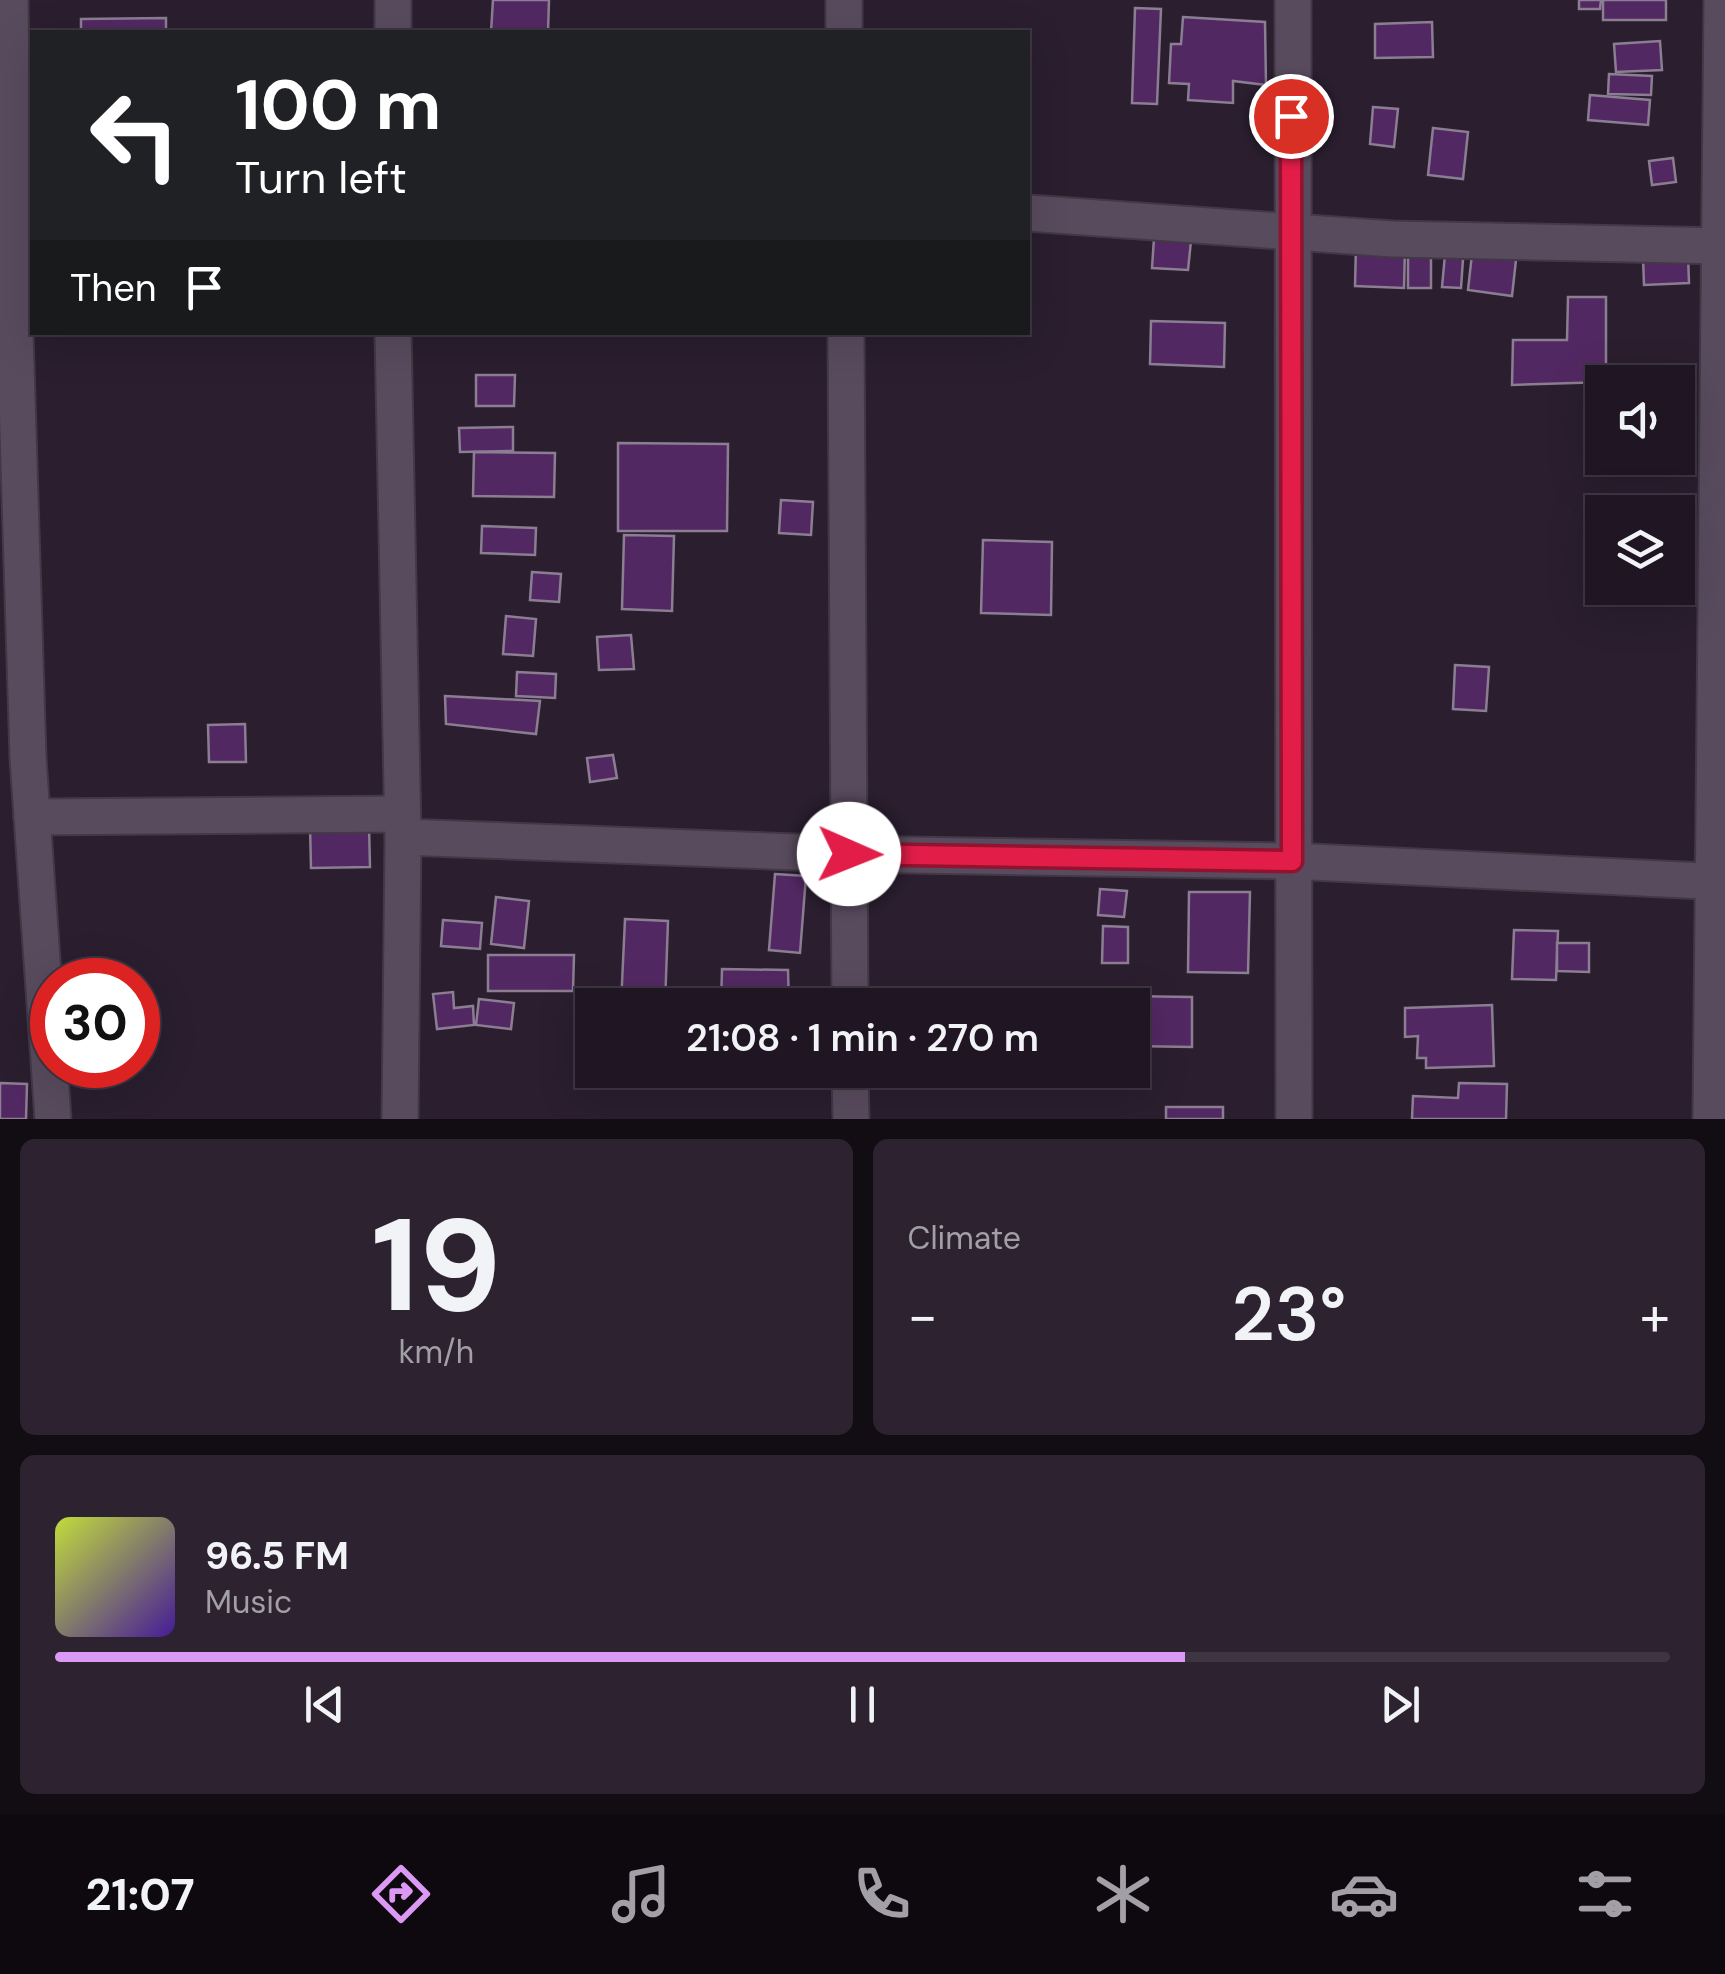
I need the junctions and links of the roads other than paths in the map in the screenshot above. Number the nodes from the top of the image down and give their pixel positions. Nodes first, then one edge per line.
1 (10, 0) edge
2 (393, 0) edge
3 (844, 0) edge
4 (1292, 0) edge
5 (1722, 0) edge
6 (392, 30) edge
7 (844, 30) edge
8 (15, 165) edge
9 (1030, 213) edge
10 (1290, 232) junction
11 (1722, 246) edge
12 (393, 335) edge
13 (846, 335) edge
14 (14, 757) edge
15 (32, 817) junction
16 (402, 826) junction
17 (849, 854) junction
18 (1292, 861) junction
19 (1718, 881) edge
20 (850, 988) edge
21 (850, 1088) edge
22 (53, 1119) edge
23 (400, 1119) edge
24 (851, 1119) edge
25 (1294, 1119) edge
26 (1711, 1119) edge

1 - 8 street
2 - 6 street
3 - 7 street
4 - 10 street
5 - 11 street
8 - 14 street
9 - 10 street
10 - 11 street
10 - 18 street
11 - 19 street
12 - 16 street
13 - 17 street
14 - 15 street
15 - 16 street
15 - 22 street
16 - 17 street
16 - 23 street
17 - 18 street
17 - 20 street
18 - 19 street
18 - 25 street
19 - 26 street
21 - 24 street

